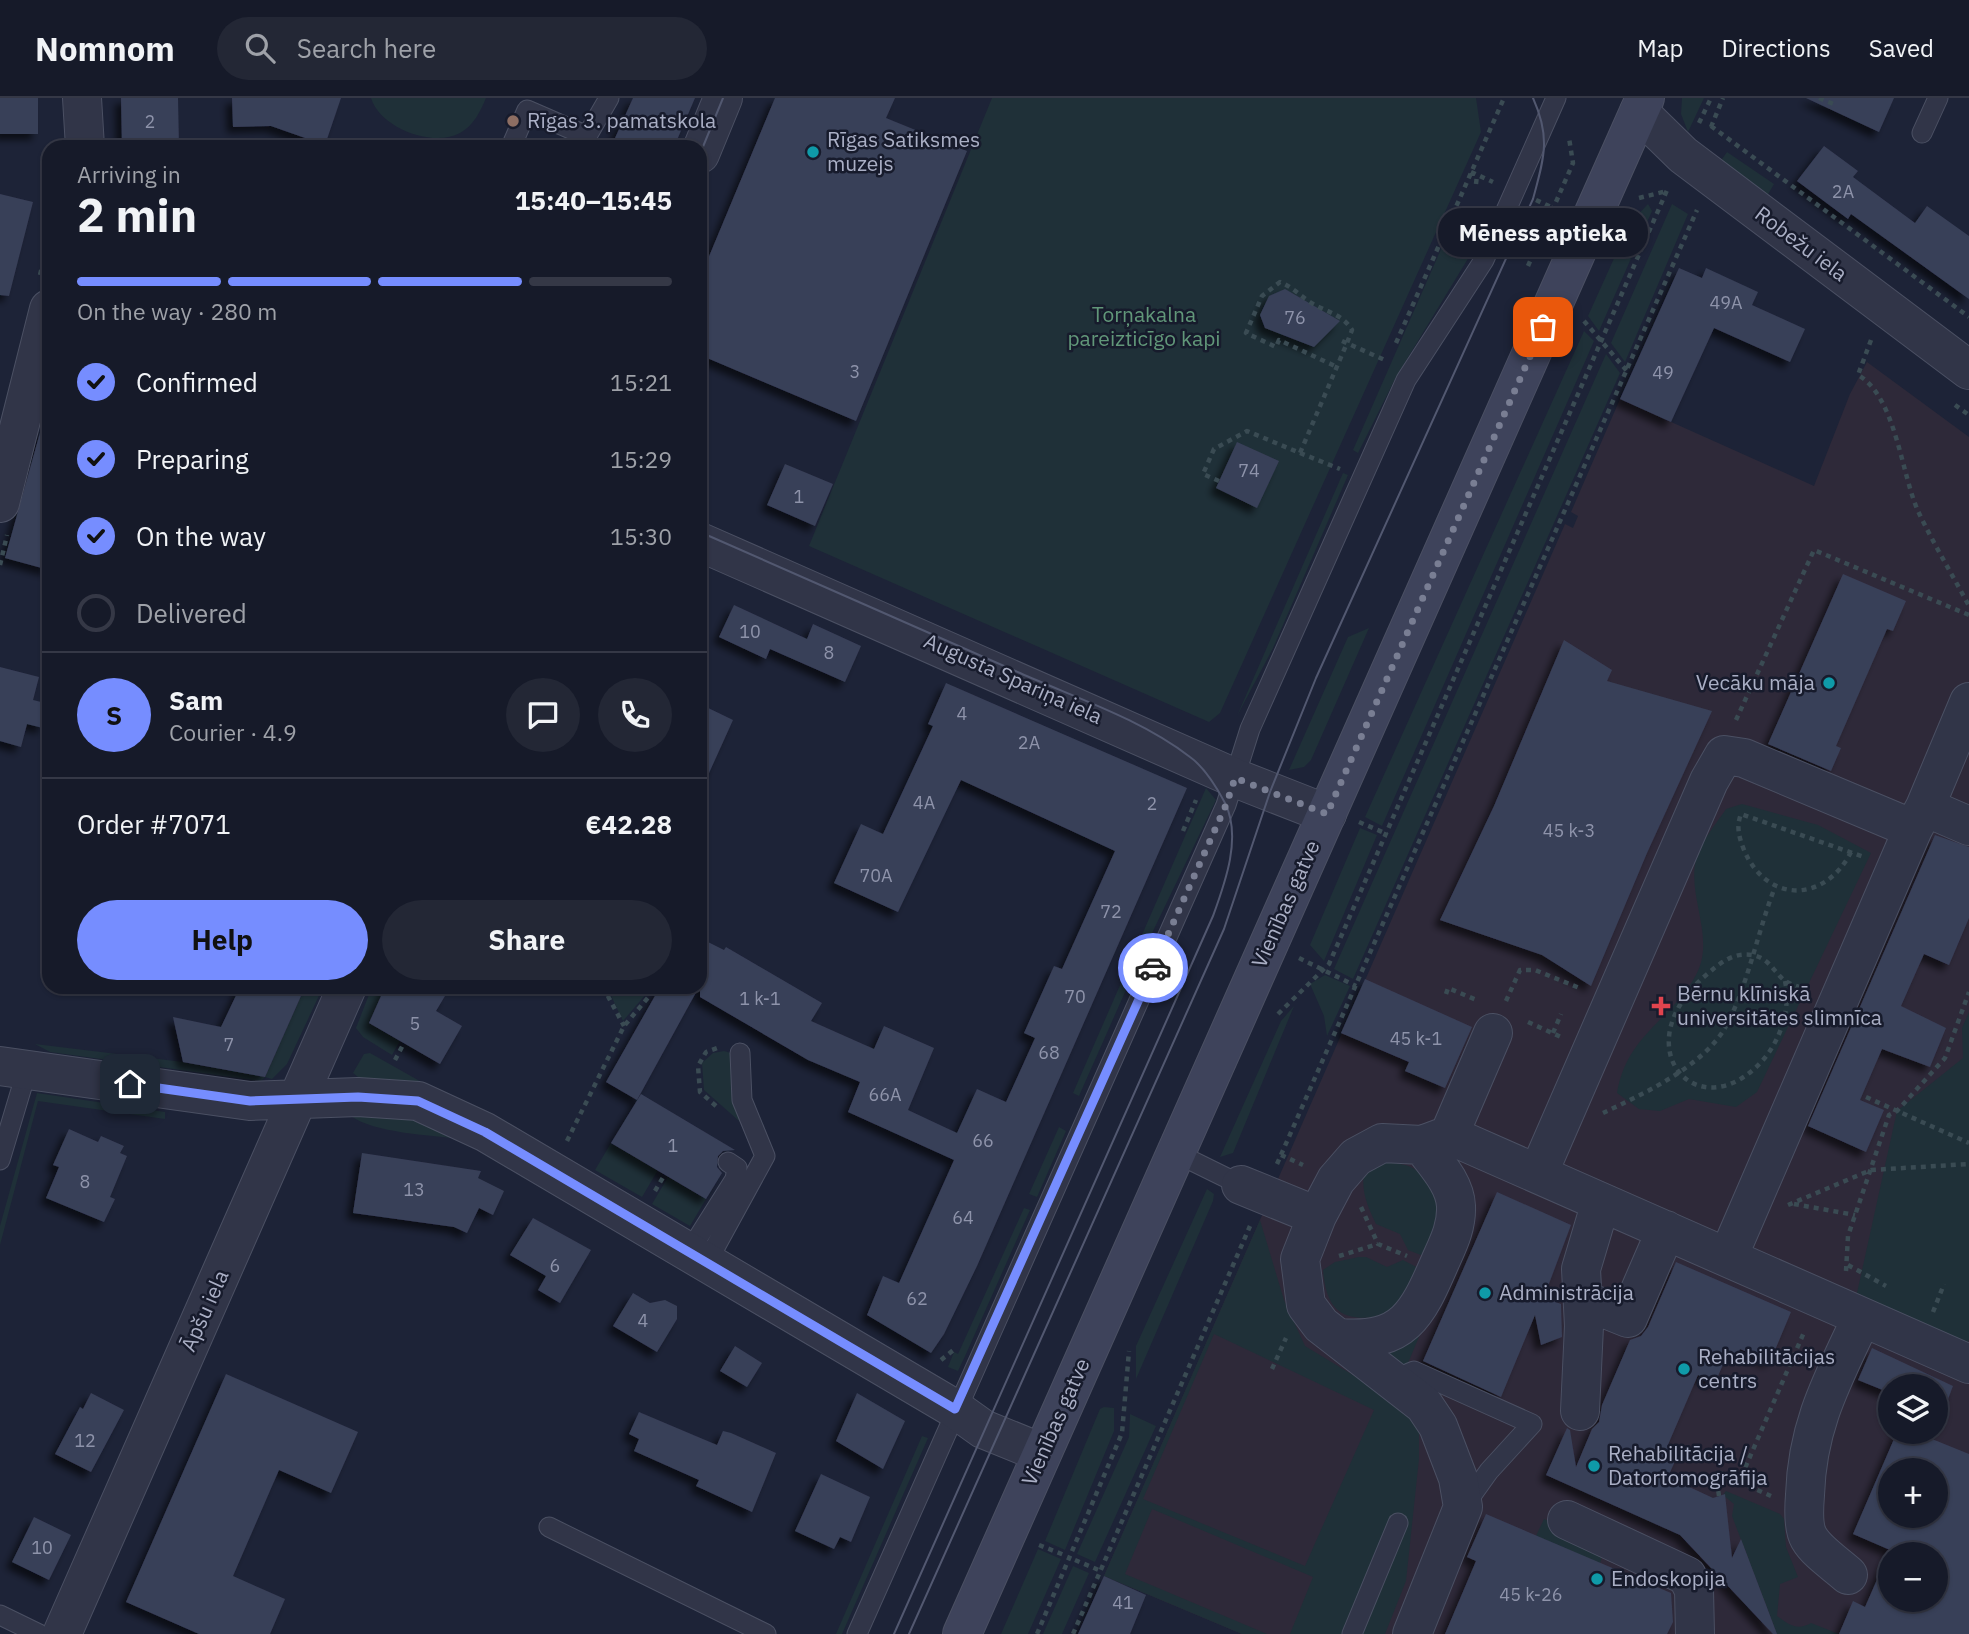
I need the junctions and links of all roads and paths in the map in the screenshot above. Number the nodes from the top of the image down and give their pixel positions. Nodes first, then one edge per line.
1 (82, 98) edge
2 (609, 98) edge
3 (723, 98) edge
4 (1556, 98) edge
5 (1723, 98) edge
6 (1819, 98) edge
7 (1938, 98) edge
8 (1642, 105) edge
9 (1836, 106) dead end
10 (1711, 126) junction
11 (1572, 130) dead end
12 (1922, 133) dead end
13 (1709, 139) dead end
14 (85, 140) edge
15 (514, 140) edge
16 (706, 140) edge
17 (1573, 163) dead end
18 (1478, 175) dead end
19 (1670, 183) dead end
20 (1476, 184) dead end
21 (1667, 191) junction
22 (1675, 195) dead end
23 (1639, 198) dead end
24 (1690, 205) dead end
25 (1883, 306) junction
26 (1581, 317) dead end
27 (1969, 317) edge
28 (42, 337) edge
29 (1602, 341) junction
30 (1344, 342) junction
31 (1388, 362) dead end
32 (1966, 363) edge
33 (1337, 367) junction
34 (1627, 371) junction
35 (1300, 453) junction
36 (1340, 469) dead end
37 (1219, 481) dead end
38 (0, 503) edge
39 (707, 545) edge
40 (1969, 606) edge
41 (1969, 615) edge
42 (1969, 702) edge
43 (1724, 755) junction
44 (1235, 778) junction
45 (1342, 817) junction
46 (1919, 818) junction
47 (1969, 826) edge
48 (1387, 834) junction
49 (1851, 852) junction
50 (1865, 857) dead end
51 (1775, 887) junction
52 (1751, 955) junction
53 (1299, 958) dead end
54 (1323, 970) junction
55 (1785, 981) junction
56 (1356, 986) junction
57 (1807, 990) dead end
58 (1301, 992) dead end
59 (1969, 992) edge
60 (344, 994) edge
61 (607, 994) edge
62 (651, 994) edge
63 (1446, 995) dead end
64 (1610, 1005) junction
65 (1561, 1014) dead end
66 (1500, 1016) junction
67 (624, 1026) junction
68 (1553, 1033) junction
69 (404, 1043) dead end
70 (1591, 1049) junction
71 (740, 1053) dead end
72 (395, 1060) dead end
73 (13, 1068) edge
74 (1678, 1073) junction
75 (1866, 1097) dead end
76 (298, 1099) junction
77 (1897, 1111) junction
78 (1556, 1133) junction
79 (1436, 1140) junction
80 (1969, 1143) edge
81 (564, 1148) dead end
82 (1176, 1153) junction
83 (1281, 1155) junction
84 (0, 1160) edge
85 (729, 1161) dead end
86 (1969, 1164) edge
87 (1871, 1170) junction
88 (1538, 1174) junction
89 (1336, 1180) junction
90 (1252, 1189) junction
91 (1601, 1202) junction
92 (1792, 1203) junction
93 (1855, 1215) junction
94 (1317, 1216) junction
95 (1665, 1230) junction
96 (1735, 1241) junction
97 (698, 1257) junction
98 (1437, 1269) junction
99 (1583, 1300) junction
100 (1839, 1306) junction
101 (1291, 1326) dead end
102 (1340, 1338) junction
103 (1969, 1364) edge
104 (1272, 1369) dead end
105 (1401, 1386) junction
106 (1124, 1397) dead end
107 (955, 1409) junction
108 (1580, 1411) dead end
109 (1042, 1453) junction
110 (1719, 1496) dead end
111 (1464, 1507) junction
112 (1567, 1520) dead end
113 (1398, 1523) dead end
114 (550, 1527) dead end
115 (1037, 1544) dead end
116 (1064, 1555) dead end
117 (1075, 1560) dead end
118 (1101, 1571) junction
119 (1848, 1575) dead end
120 (0, 1615) edge
121 (968, 1632) edge
122 (39, 1634) edge
123 (62, 1634) edge
124 (766, 1634) edge
125 (857, 1634) edge
126 (1037, 1634) edge
127 (1073, 1634) edge
128 (1352, 1634) edge
129 (1412, 1634) edge
130 (1695, 1634) edge

1 - 14 street
2 - 15 lane
3 - 16 street
4 - 44 lane
5 - 10 path
6 - 9 path
7 - 12 lane
8 - 25 street, Robežu iela
8 - 45 main road, Vienības gatve
10 - 13 path
10 - 27 path
11 - 17 path
18 - 20 path
19 - 21 path
21 - 22 path
21 - 23 path
21 - 29 path
24 - 34 path
25 - 32 street, Robežu iela
25 - 40 path
26 - 29 path
28 - 38 street
29 - 34 path
29 - 48 path
30 - 31 path
30 - 33 path
30 - 33 path
33 - 35 path
34 - 56 path
35 - 36 path
35 - 37 path
39 - 44 street, Augusta Spariņa iela
41 - 43 path
42 - 46 street
43 - 46 street
43 - 64 street
44 - 45 street, Augusta Spariņa iela
44 - 107 lane
45 - 48 path
45 - 82 main road, Vienības gatve
46 - 47 street
46 - 96 street
48 - 54 path
49 - 50 path
49 - 51 path
49 - 51 path
51 - 52 path
52 - 55 path
52 - 74 path
52 - 74 path
53 - 54 path
54 - 56 path
54 - 58 path
55 - 57 path
55 - 74 path
56 - 83 path
59 - 77 path
60 - 76 street, Āpšu iela
61 - 67 path
62 - 67 path
63 - 66 path
64 - 66 path
64 - 70 street
65 - 68 path
66 - 68 path
66 - 79 street
67 - 81 path
68 - 70 path
69 - 72 path
70 - 78 street
71 - 97 lane
73 - 76 street
73 - 84 lane
74 - 78 path
75 - 77 path
76 - 97 street
76 - 123 street, Āpšu iela
77 - 80 path
77 - 87 path
78 - 88 street
79 - 88 street
79 - 89 street
79 - 98 street
82 - 90 lane
82 - 109 main road, Vienības gatve
83 - 89 path
83 - 90 path
85 - 97 lane
86 - 87 path
87 - 92 path
87 - 93 path
88 - 91 street
89 - 94 street
89 - 98 path
90 - 94 street
90 - 118 path
91 - 95 street
91 - 99 street
92 - 93 path
92 - 96 path
93 - 100 path
94 - 102 street
95 - 96 street
95 - 99 street
96 - 100 street
97 - 107 street
98 - 102 street
99 - 108 street
100 - 103 street
100 - 110 path
100 - 119 street
101 - 104 path
102 - 105 street
105 - 111 street
105 - 111 lane
106 - 126 path
107 - 109 street
107 - 125 lane
109 - 121 main road, Vienības gatve
111 - 129 street
112 - 130 street
113 - 128 lane
114 - 124 lane
115 - 116 path
117 - 118 path
118 - 127 path
120 - 122 lane

